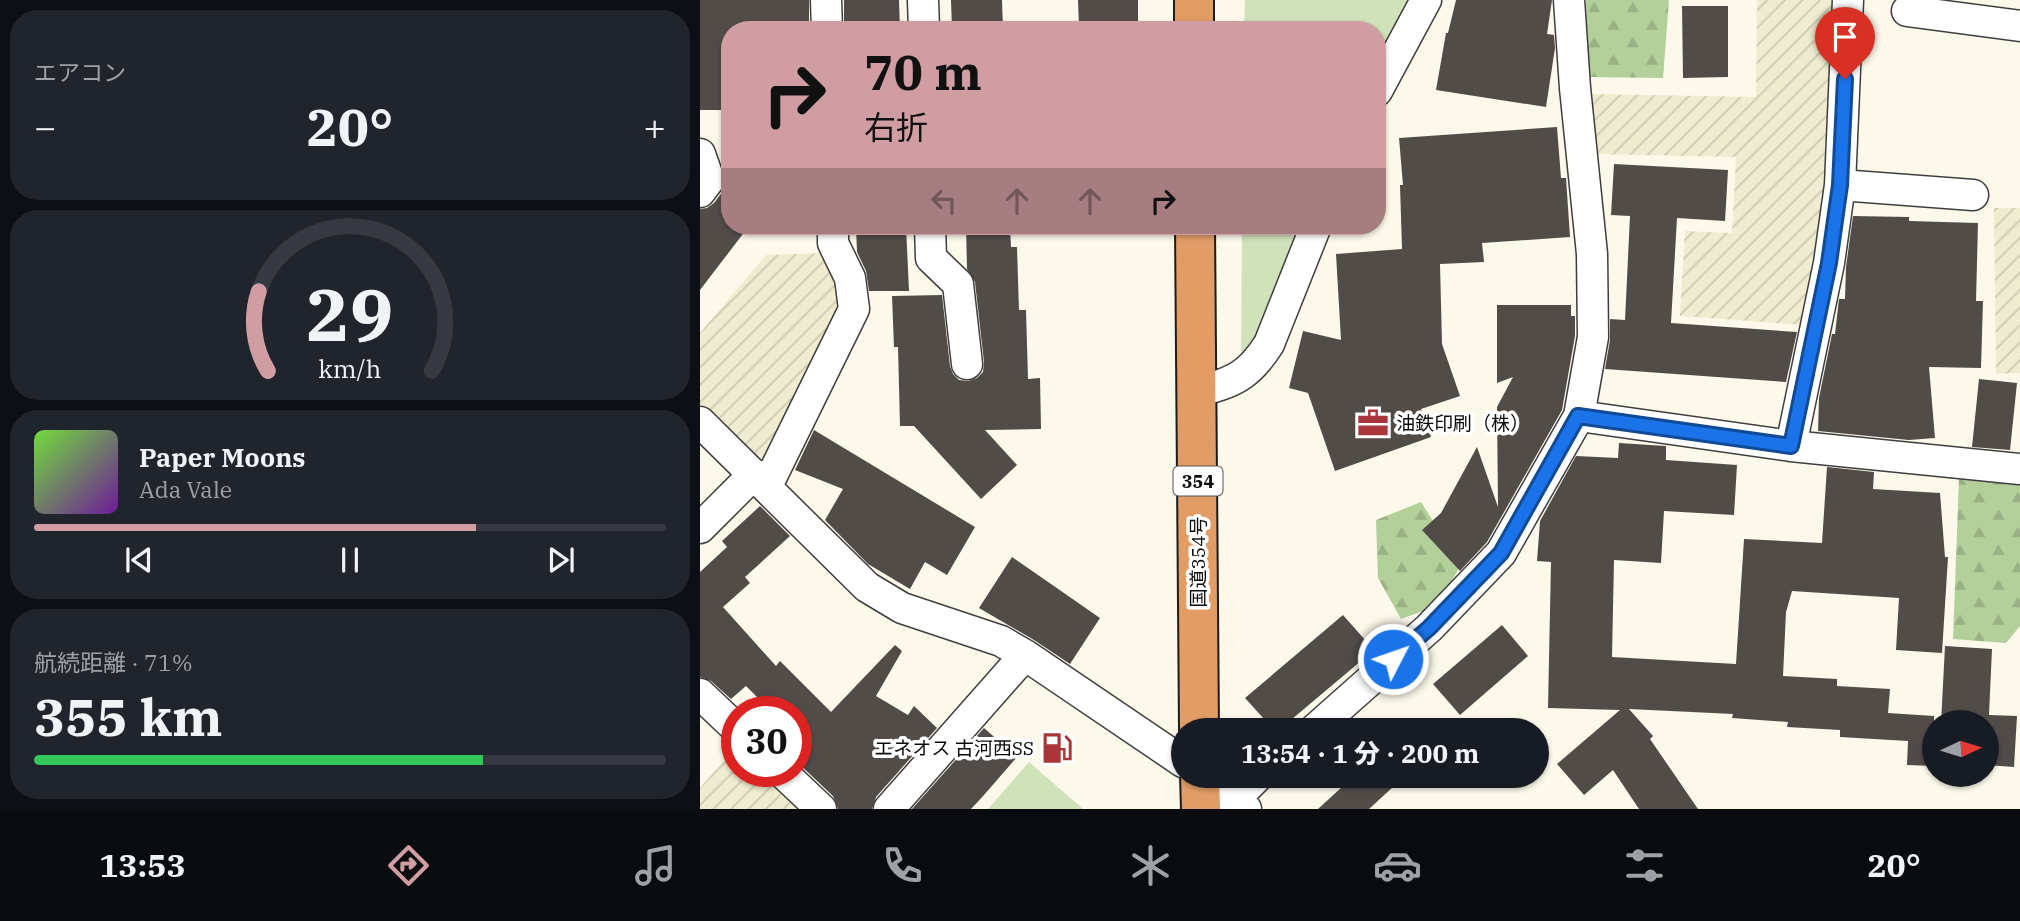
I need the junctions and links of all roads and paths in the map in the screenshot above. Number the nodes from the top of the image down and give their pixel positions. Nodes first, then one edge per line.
1 (826, 0) edge
2 (923, 0) edge
3 (1194, 0) edge
4 (1426, 0) edge
5 (1569, 0) edge
6 (1848, 0) edge
7 (1907, 11) dead end
8 (827, 21) edge
9 (924, 21) edge
10 (1194, 21) edge
11 (2020, 26) edge
12 (1386, 73) edge
13 (700, 154) edge
14 (1840, 185) junction
15 (700, 192) edge
16 (1973, 195) dead end
17 (833, 235) edge
18 (930, 235) edge
19 (1195, 235) edge
20 (1312, 235) edge
21 (967, 363) dead end
22 (1197, 392) junction
23 (1578, 416) junction
24 (700, 422) edge
25 (1791, 446) junction
26 (2020, 468) edge
27 (760, 480) junction
28 (700, 528) edge
29 (1025, 655) junction
30 (700, 694) edge
31 (721, 714) edge
32 (1199, 718) edge
33 (1328, 718) edge
34 (1171, 754) edge
35 (798, 787) edge
36 (1236, 788) edge
37 (1216, 799) edge
38 (821, 809) edge
39 (888, 809) edge

1 - 8 street
2 - 9 street
3 - 10 highway
4 - 12 street
5 - 23 street
6 - 14 street
7 - 11 street
13 - 15 street
14 - 16 street
14 - 25 street
17 - 27 street
18 - 21 street
19 - 22 highway, 国道354号 / 354
20 - 22 street
22 - 32 highway, 国道354号 / 354
23 - 25 street
23 - 33 street
24 - 27 street
25 - 26 street
27 - 28 street
27 - 29 street
29 - 34 street
29 - 39 street
30 - 31 street
35 - 38 street
36 - 37 street

